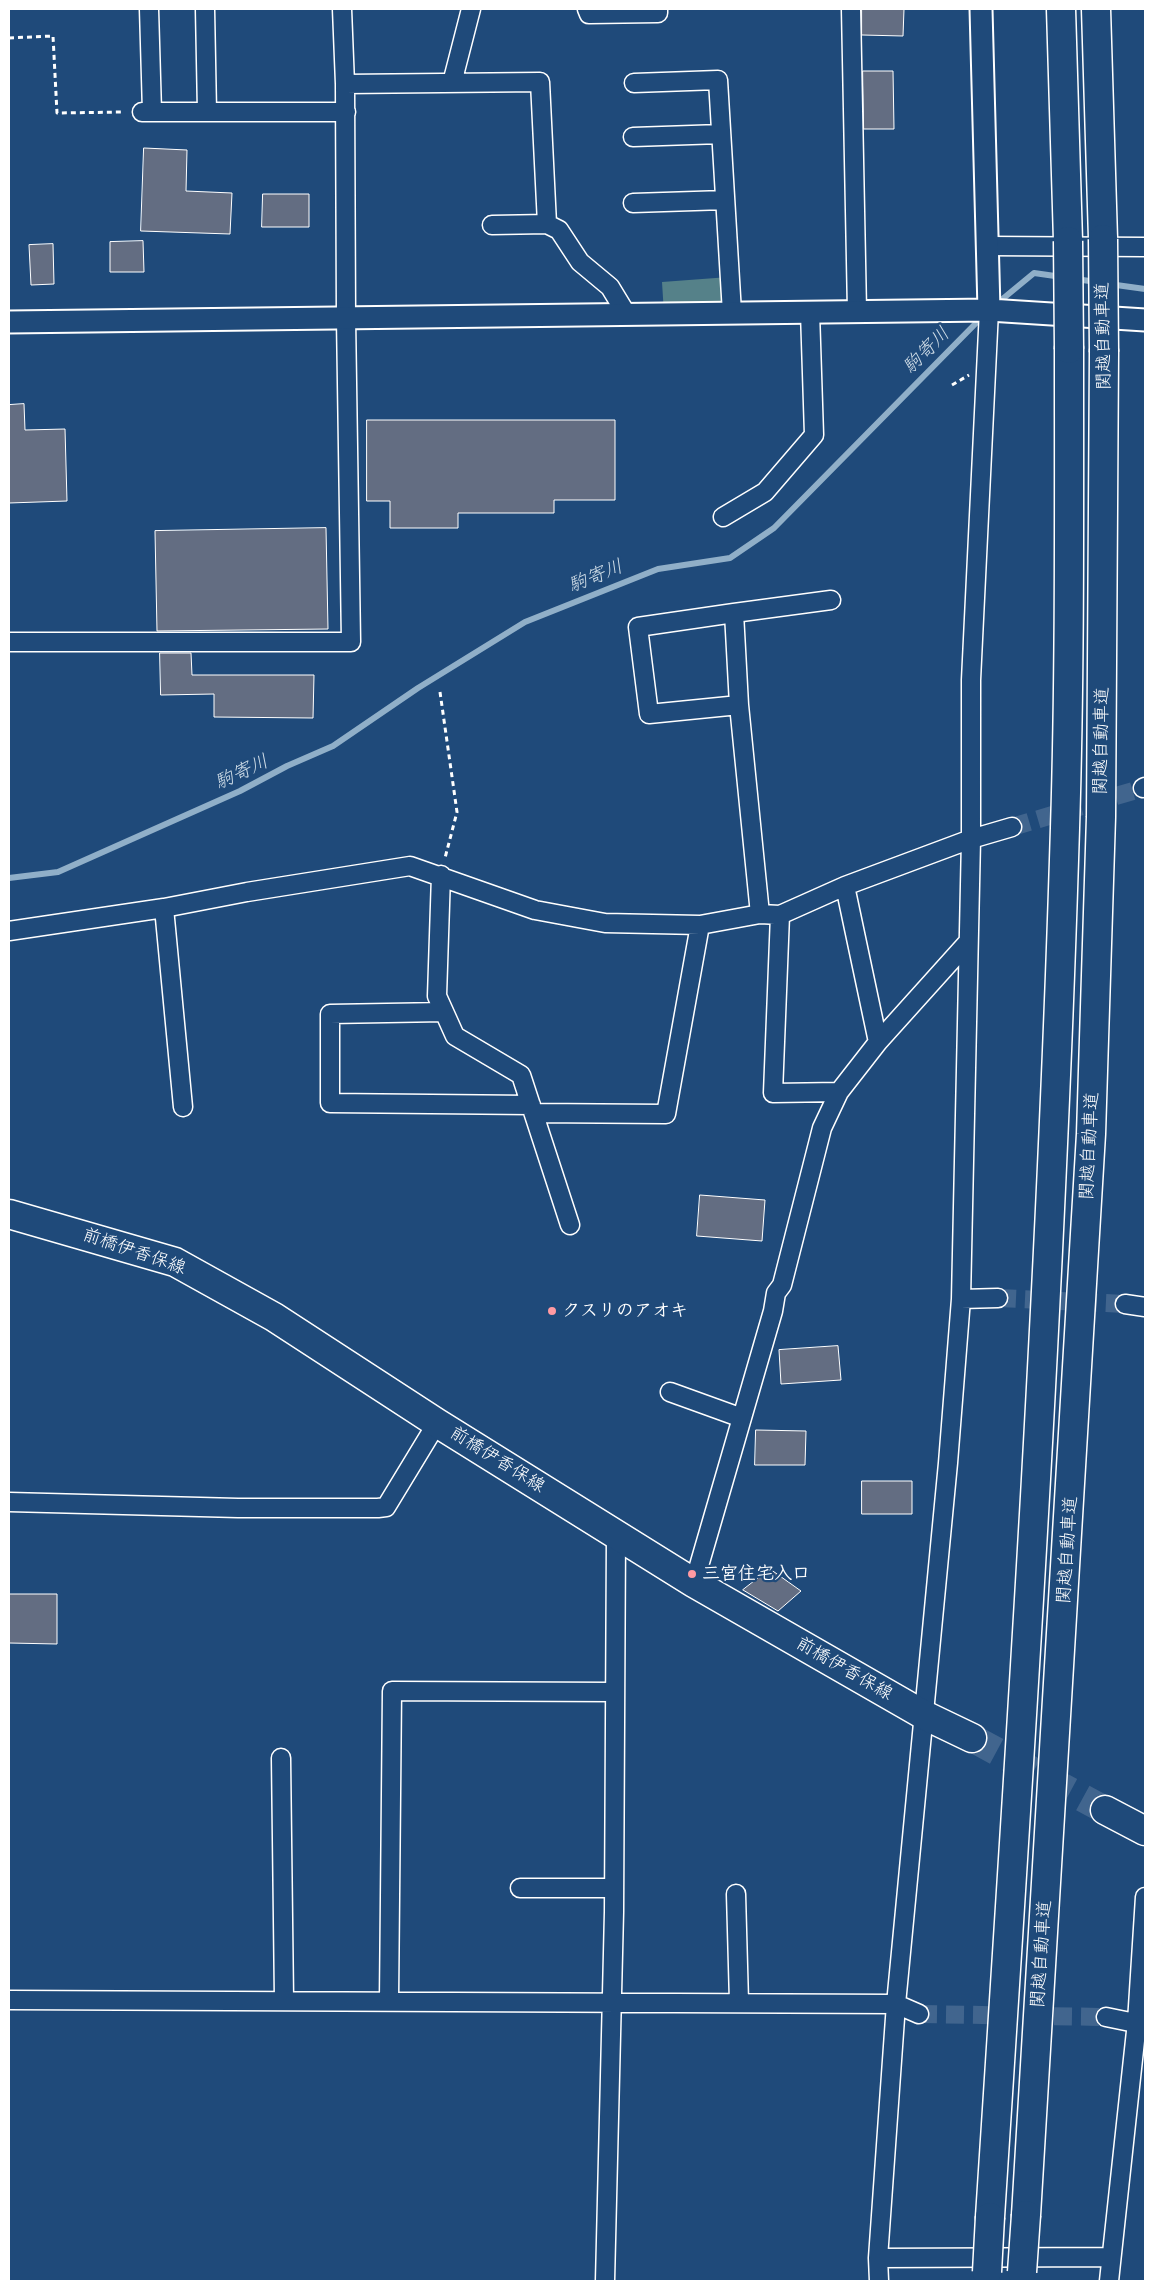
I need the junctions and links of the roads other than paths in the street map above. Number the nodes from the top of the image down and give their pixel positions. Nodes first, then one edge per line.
1 (149, 9) edge
2 (205, 9) edge
3 (342, 9) edge
4 (471, 9) edge
5 (587, 9) edge
6 (658, 9) edge
7 (851, 9) edge
8 (981, 9) edge
9 (1061, 9) edge
10 (1096, 9) edge
11 (634, 82) dead end
12 (452, 83) junction
13 (345, 84) junction
14 (207, 112) junction
15 (346, 112) junction
16 (721, 134) junction
17 (632, 137) dead end
18 (725, 200) junction
19 (633, 203) dead end
20 (547, 224) junction
21 (492, 225) dead end
22 (988, 246) junction
23 (1145, 247) edge
24 (989, 310) junction
25 (810, 312) junction
26 (857, 312) junction
27 (732, 313) junction
28 (627, 314) junction
29 (346, 318) junction
30 (1145, 320) edge
31 (9, 322) edge
32 (723, 517) dead end
33 (832, 600) dead end
34 (734, 613) junction
35 (9, 642) edge
36 (740, 705) junction
37 (1012, 827) tunnel mouth
38 (971, 839) junction
39 (441, 876) junction
40 (845, 886) junction
41 (164, 908) junction
42 (760, 914) junction
43 (780, 915) junction
44 (700, 925) junction
45 (9, 932) edge
46 (968, 942) junction
47 (444, 1012) junction
48 (878, 1042) junction
49 (839, 1092) junction
50 (183, 1107) dead end
51 (533, 1109) junction
52 (9, 1214) edge
53 (570, 1225) dead end
54 (998, 1298) tunnel mouth
55 (961, 1299) junction
56 (1125, 1304) tunnel mouth
57 (1145, 1307) edge
58 (670, 1392) dead end
59 (742, 1418) junction
60 (438, 1423) junction
61 (9, 1502) edge
62 (616, 1534) junction
63 (694, 1583) junction
64 (615, 1692) junction
65 (924, 1715) junction
66 (972, 1738) tunnel mouth
67 (281, 1758) dead end
68 (1105, 1810) tunnel mouth
69 (1145, 1831) edge
70 (520, 1888) dead end
71 (614, 1888) junction
72 (736, 1894) dead end
73 (1145, 1897) edge
74 (9, 2000) edge
75 (284, 2000) junction
76 (389, 2000) junction
77 (610, 2001) junction
78 (739, 2002) junction
79 (896, 2004) junction
80 (920, 2014) tunnel mouth
81 (1106, 2017) tunnel mouth
82 (1141, 2024) edge
83 (1111, 2257) junction
84 (878, 2258) junction
85 (986, 2276) edge
86 (1022, 2277) edge
87 (605, 2281) edge
88 (879, 2281) edge
89 (1109, 2281) edge

1 - 14 street
2 - 14 street
3 - 13 street
4 - 12 street
5 - 6 street
7 - 26 street
8 - 22 street
9 - 85 main road, 関越自動車道, bridge
10 - 86 main road, 関越自動車道, bridge
11 - 16 street
12 - 13 street
12 - 20 street
13 - 15 street
14 - 15 street
15 - 29 street
16 - 17 street
16 - 18 street
18 - 19 street
18 - 27 street
20 - 21 street
20 - 28 street
22 - 23 street
22 - 24 street
24 - 26 street
24 - 30 street
24 - 38 street
25 - 26 street
25 - 27 street
25 - 32 street
27 - 28 street
28 - 29 street
29 - 31 street
29 - 35 street
33 - 34 street
34 - 36 street
34 - 36 street
36 - 42 street
37 - 38 street
38 - 40 street
38 - 46 street
39 - 41 street
39 - 44 street
39 - 47 street
40 - 43 street
40 - 48 street
41 - 45 street
41 - 50 street
42 - 43 street
42 - 44 street
43 - 49 street
44 - 51 street
46 - 48 street
46 - 55 street
47 - 51 street
47 - 51 street
48 - 49 street
49 - 59 street
51 - 53 street
52 - 60 main road, 前橋伊香保線
54 - 55 street
55 - 65 street
56 - 57 street
58 - 59 street
59 - 63 street
60 - 61 street
60 - 62 main road, 前橋伊香保線
62 - 63 main road, 前橋伊香保線
62 - 64 street
63 - 65 main road, 前橋伊香保線
64 - 71 street
64 - 76 street
65 - 66 main road, 前橋伊香保線
65 - 79 street
67 - 75 street
68 - 69 main road
70 - 71 street
71 - 77 street
72 - 78 street
73 - 82 street
74 - 75 street
75 - 76 street
76 - 77 street
77 - 78 street
77 - 87 street
78 - 79 street
79 - 80 street
79 - 84 street
81 - 82 street
82 - 83 street
83 - 84 street
83 - 89 street
84 - 88 street

